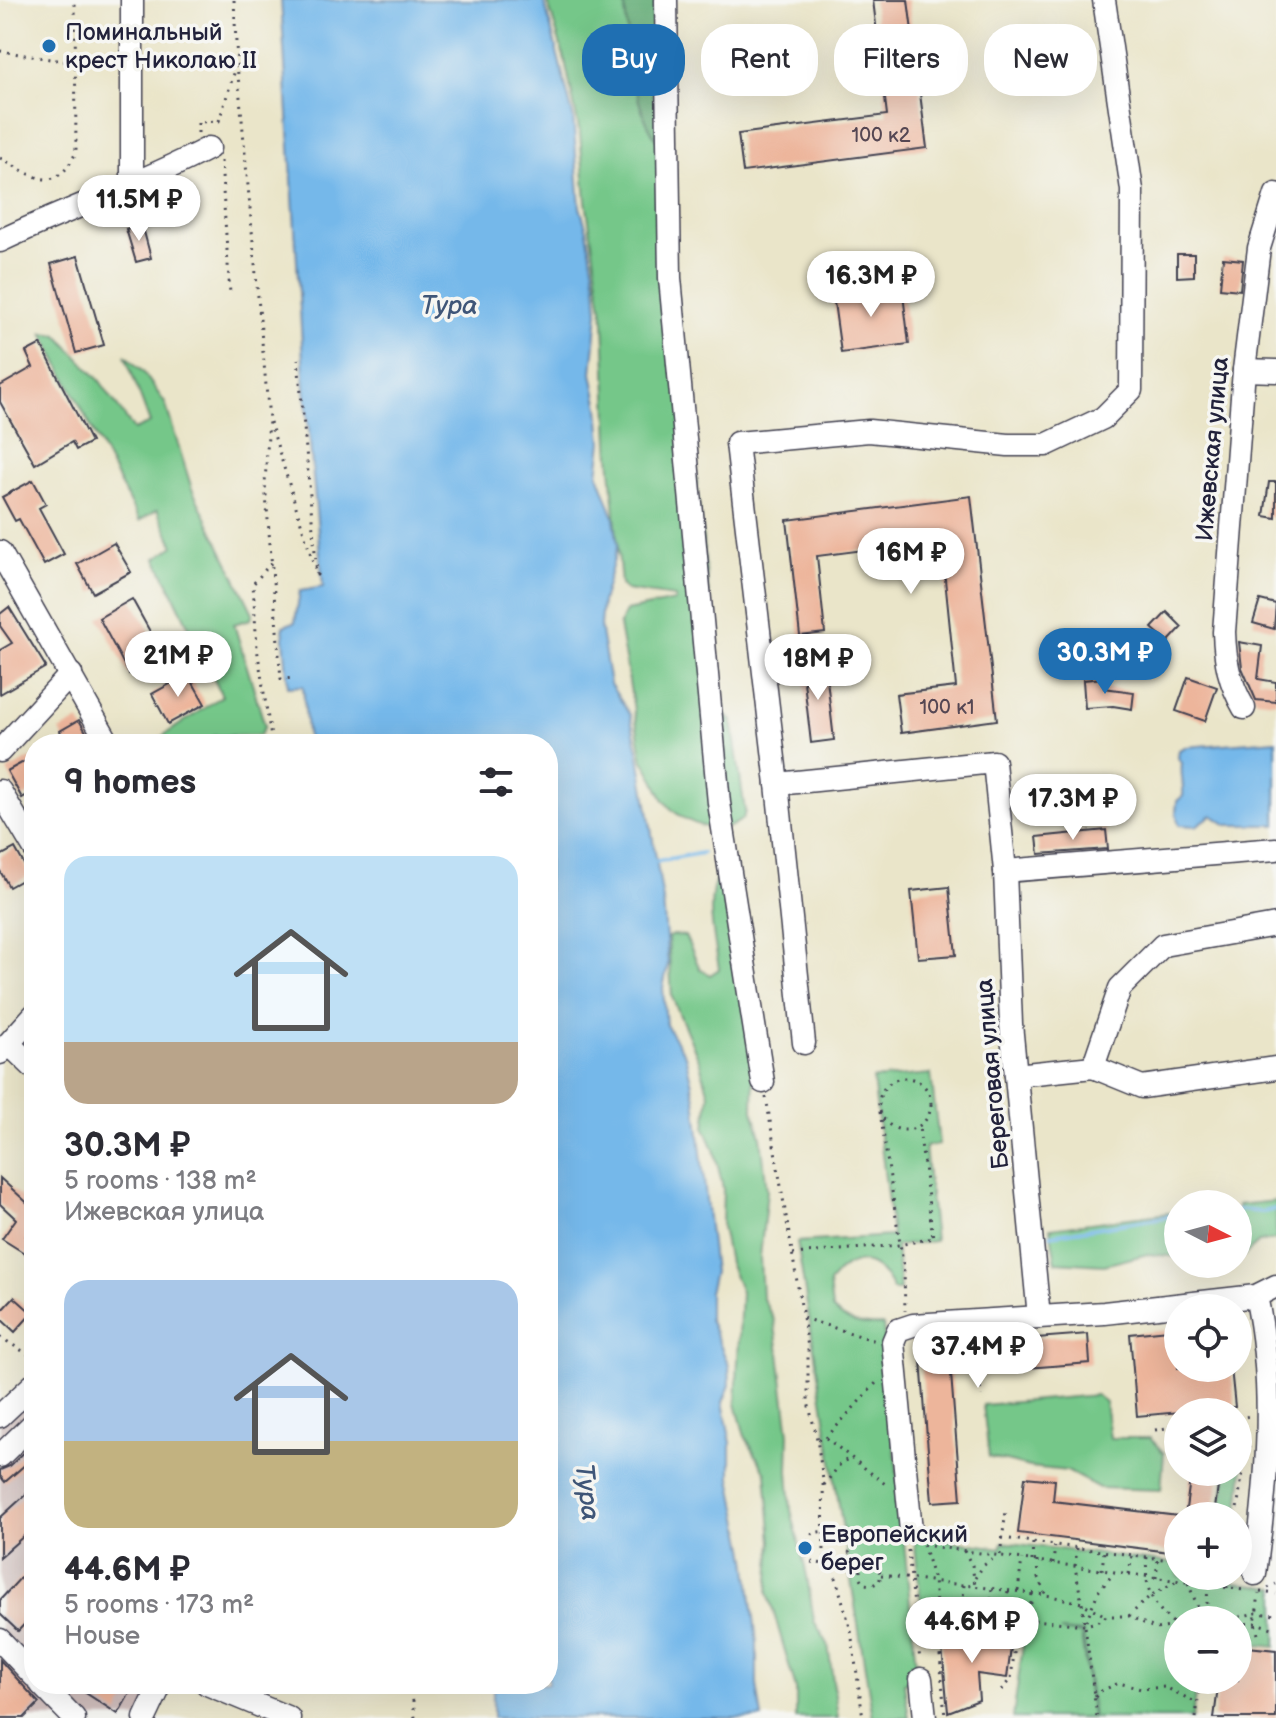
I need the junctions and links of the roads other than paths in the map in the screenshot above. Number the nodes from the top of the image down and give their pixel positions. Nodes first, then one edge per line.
1 (132, 0) edge
2 (666, 0) edge
3 (1104, 0) edge
4 (209, 148) road end
5 (132, 185) junction
6 (1276, 194) edge
7 (0, 241) edge
8 (1244, 370) junction
9 (1276, 371) edge
10 (0, 552) edge
11 (71, 674) junction
12 (1244, 708) dead end
13 (104, 734) edge
14 (0, 751) edge
15 (777, 784) junction
16 (0, 791) edge
17 (24, 831) edge
18 (1276, 849) edge
19 (1005, 871) junction
20 (1276, 925) edge
21 (24, 1026) edge
22 (804, 1043) dead end
23 (4, 1049) edge
24 (24, 1062) edge
25 (1093, 1067) junction
26 (1276, 1068) edge
27 (1016, 1075) junction
28 (763, 1082) road end
29 (1266, 1291) edge
30 (1039, 1317) junction
31 (1271, 1373) edge
32 (24, 1393) edge
33 (0, 1416) edge
34 (24, 1433) edge
35 (0, 1456) edge
36 (1269, 1514) edge
37 (918, 1538) road end
38 (1257, 1583) road end
39 (0, 1640) edge
40 (24, 1665) edge
41 (921, 1679) road end
42 (51, 1694) edge
43 (156, 1694) edge
44 (231, 1694) edge
45 (74, 1718) edge
46 (145, 1718) edge
47 (289, 1718) edge
48 (925, 1718) edge

1 - 5 street
2 - 28 street
3 - 15 street
4 - 5 street
5 - 7 street
6 - 8 street, Ижевская улица
8 - 9 street
8 - 12 street, Ижевская улица
10 - 11 street
11 - 13 street
11 - 14 street
15 - 19 street, Береговая улица
15 - 22 street
16 - 17 street
18 - 19 street
19 - 27 street, Береговая улица
20 - 25 street
21 - 23 street
23 - 24 street
25 - 26 street
25 - 27 street
27 - 30 street, Береговая улица
29 - 30 street
29 - 31 street
30 - 37 street
31 - 36 street
32 - 33 street
34 - 35 street
36 - 38 street
39 - 40 street
41 - 48 street
42 - 45 street
43 - 46 street
44 - 47 street

